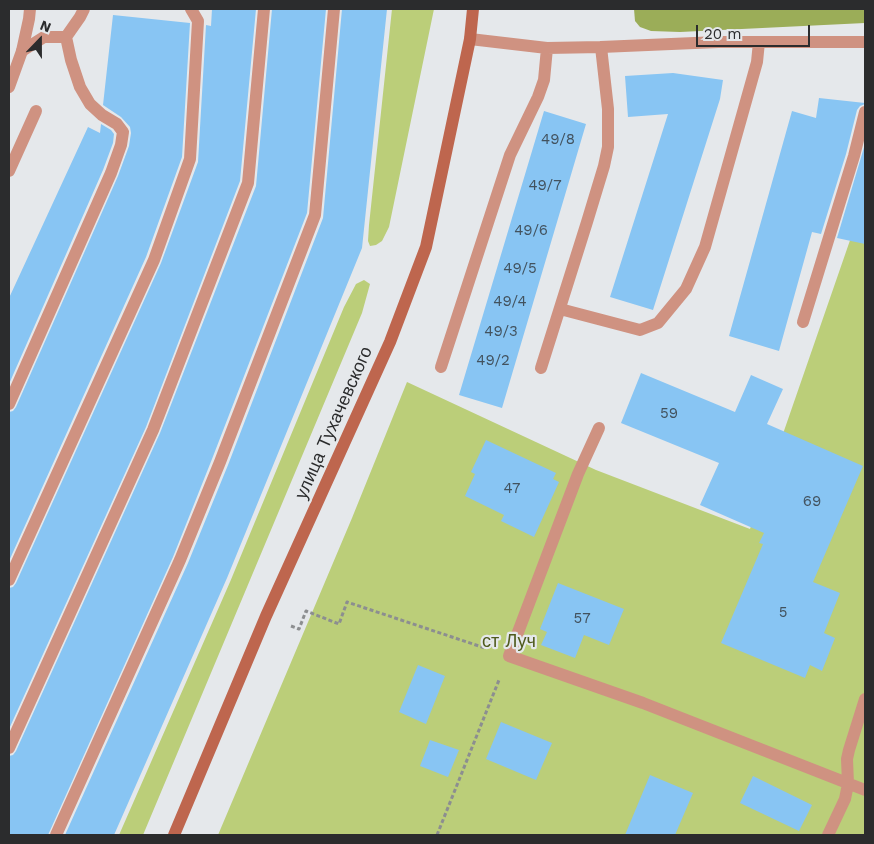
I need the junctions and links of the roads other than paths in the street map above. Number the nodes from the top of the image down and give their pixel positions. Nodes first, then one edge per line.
1 (30, 9) edge
2 (84, 9) edge
3 (191, 9) edge
4 (264, 9) edge
5 (334, 9) edge
6 (473, 9) edge
7 (66, 36) junction
8 (470, 38) junction
9 (759, 42) junction
10 (865, 42) edge
11 (601, 47) junction
12 (547, 48) junction
13 (22, 51) junction
14 (9, 87) edge
15 (36, 110) dead end
16 (865, 112) edge
17 (9, 171) edge
18 (560, 309) junction
19 (802, 322) dead end
20 (441, 367) dead end
21 (541, 368) dead end
22 (9, 404) edge
23 (599, 428) dead end
24 (9, 580) edge
25 (865, 699) edge
26 (9, 748) edge
27 (848, 784) junction
28 (865, 790) edge
29 (56, 835) edge
30 (174, 835) edge
31 (828, 835) edge

1 - 13 street
2 - 7 street
3 - 24 street
4 - 26 street
5 - 29 street
6 - 8 street, улица Тухачевского
7 - 13 street
7 - 22 street
8 - 12 street
8 - 30 street, улица Тухачевского
9 - 10 street
9 - 11 street
9 - 18 street
11 - 12 street
11 - 18 street
12 - 20 street
13 - 14 street
15 - 17 street
16 - 19 street
18 - 21 street
23 - 27 street
25 - 27 street
27 - 28 street
27 - 31 street

